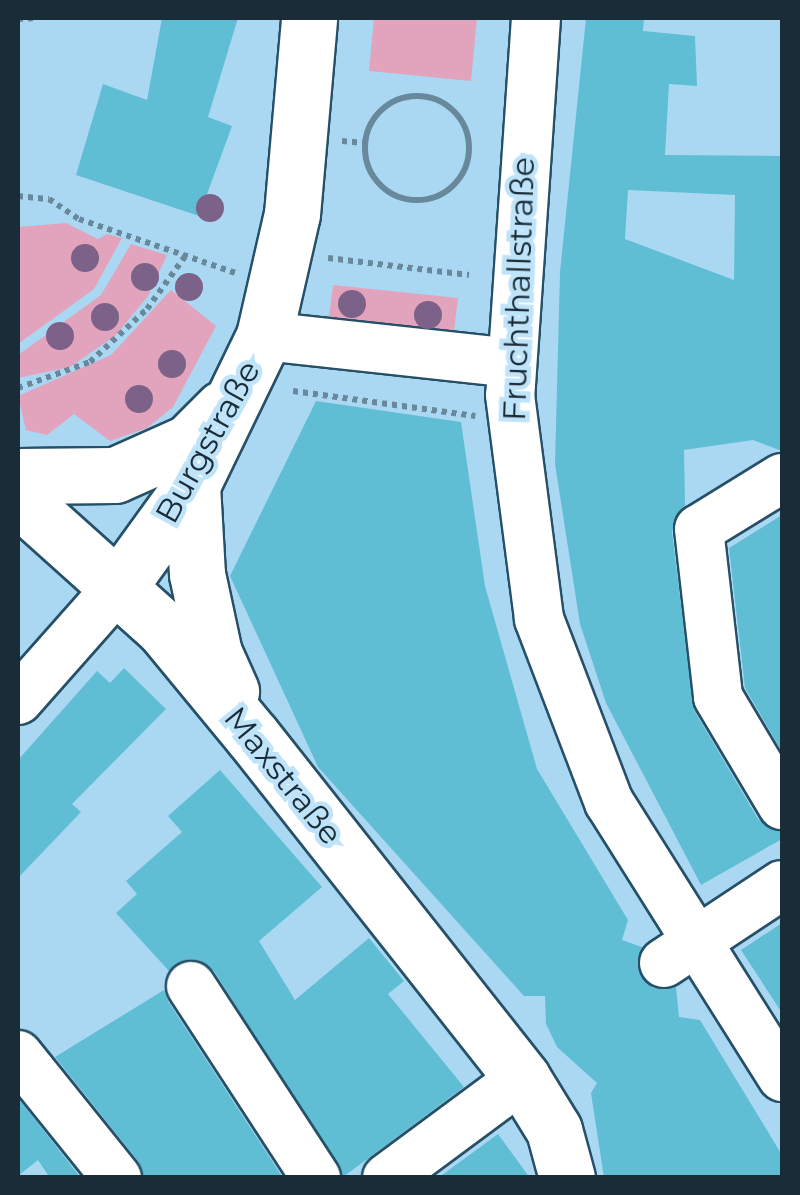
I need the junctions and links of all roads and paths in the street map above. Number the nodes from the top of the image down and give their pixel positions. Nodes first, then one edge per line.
1 (38, 18) edge
2 (309, 18) edge
3 (536, 18) edge
4 (18, 19) edge
5 (342, 141) dead end
6 (365, 143) junction
7 (469, 154) junction
8 (483, 156) dead end
9 (18, 196) edge
10 (186, 256) junction
11 (328, 258) dead end
12 (469, 275) dead end
13 (246, 277) dead end
14 (264, 336) junction
15 (511, 363) junction
16 (18, 388) edge
17 (268, 390) junction
18 (468, 415) dead end
19 (18, 476) edge
20 (782, 478) edge
21 (192, 485) junction
22 (18, 498) edge
23 (119, 586) junction
24 (18, 700) edge
25 (253, 738) junction
26 (782, 805) edge
27 (782, 885) edge
28 (678, 953) junction
29 (190, 986) dead end
30 (18, 1054) edge
31 (782, 1077) edge
32 (522, 1078) junction
33 (117, 1178) edge
34 (316, 1178) edge
35 (387, 1178) edge
36 (567, 1178) edge

1 - 4 path
2 - 14 main road, Burgstraße
3 - 15 street, Fruchthallstraße
5 - 6 path
6 - 7 path
6 - 7 path
7 - 8 path
9 - 10 path
10 - 13 path
10 - 16 path
11 - 12 path
14 - 15 street
14 - 17 main road, Burgstraße
15 - 28 street, Fruchthallstraße
17 - 18 path
17 - 19 main road
17 - 21 main road, Burgstraße
20 - 26 street
21 - 23 main road, Burgstraße
21 - 25 main road
22 - 23 main road, Maxstraße
23 - 24 street, Burgstraße
23 - 25 main road, Maxstraße
25 - 32 main road, Maxstraße
27 - 28 street
28 - 31 street, Fruchthallstraße
29 - 34 street
30 - 33 street
32 - 35 street
32 - 36 main road, Maxstraße

